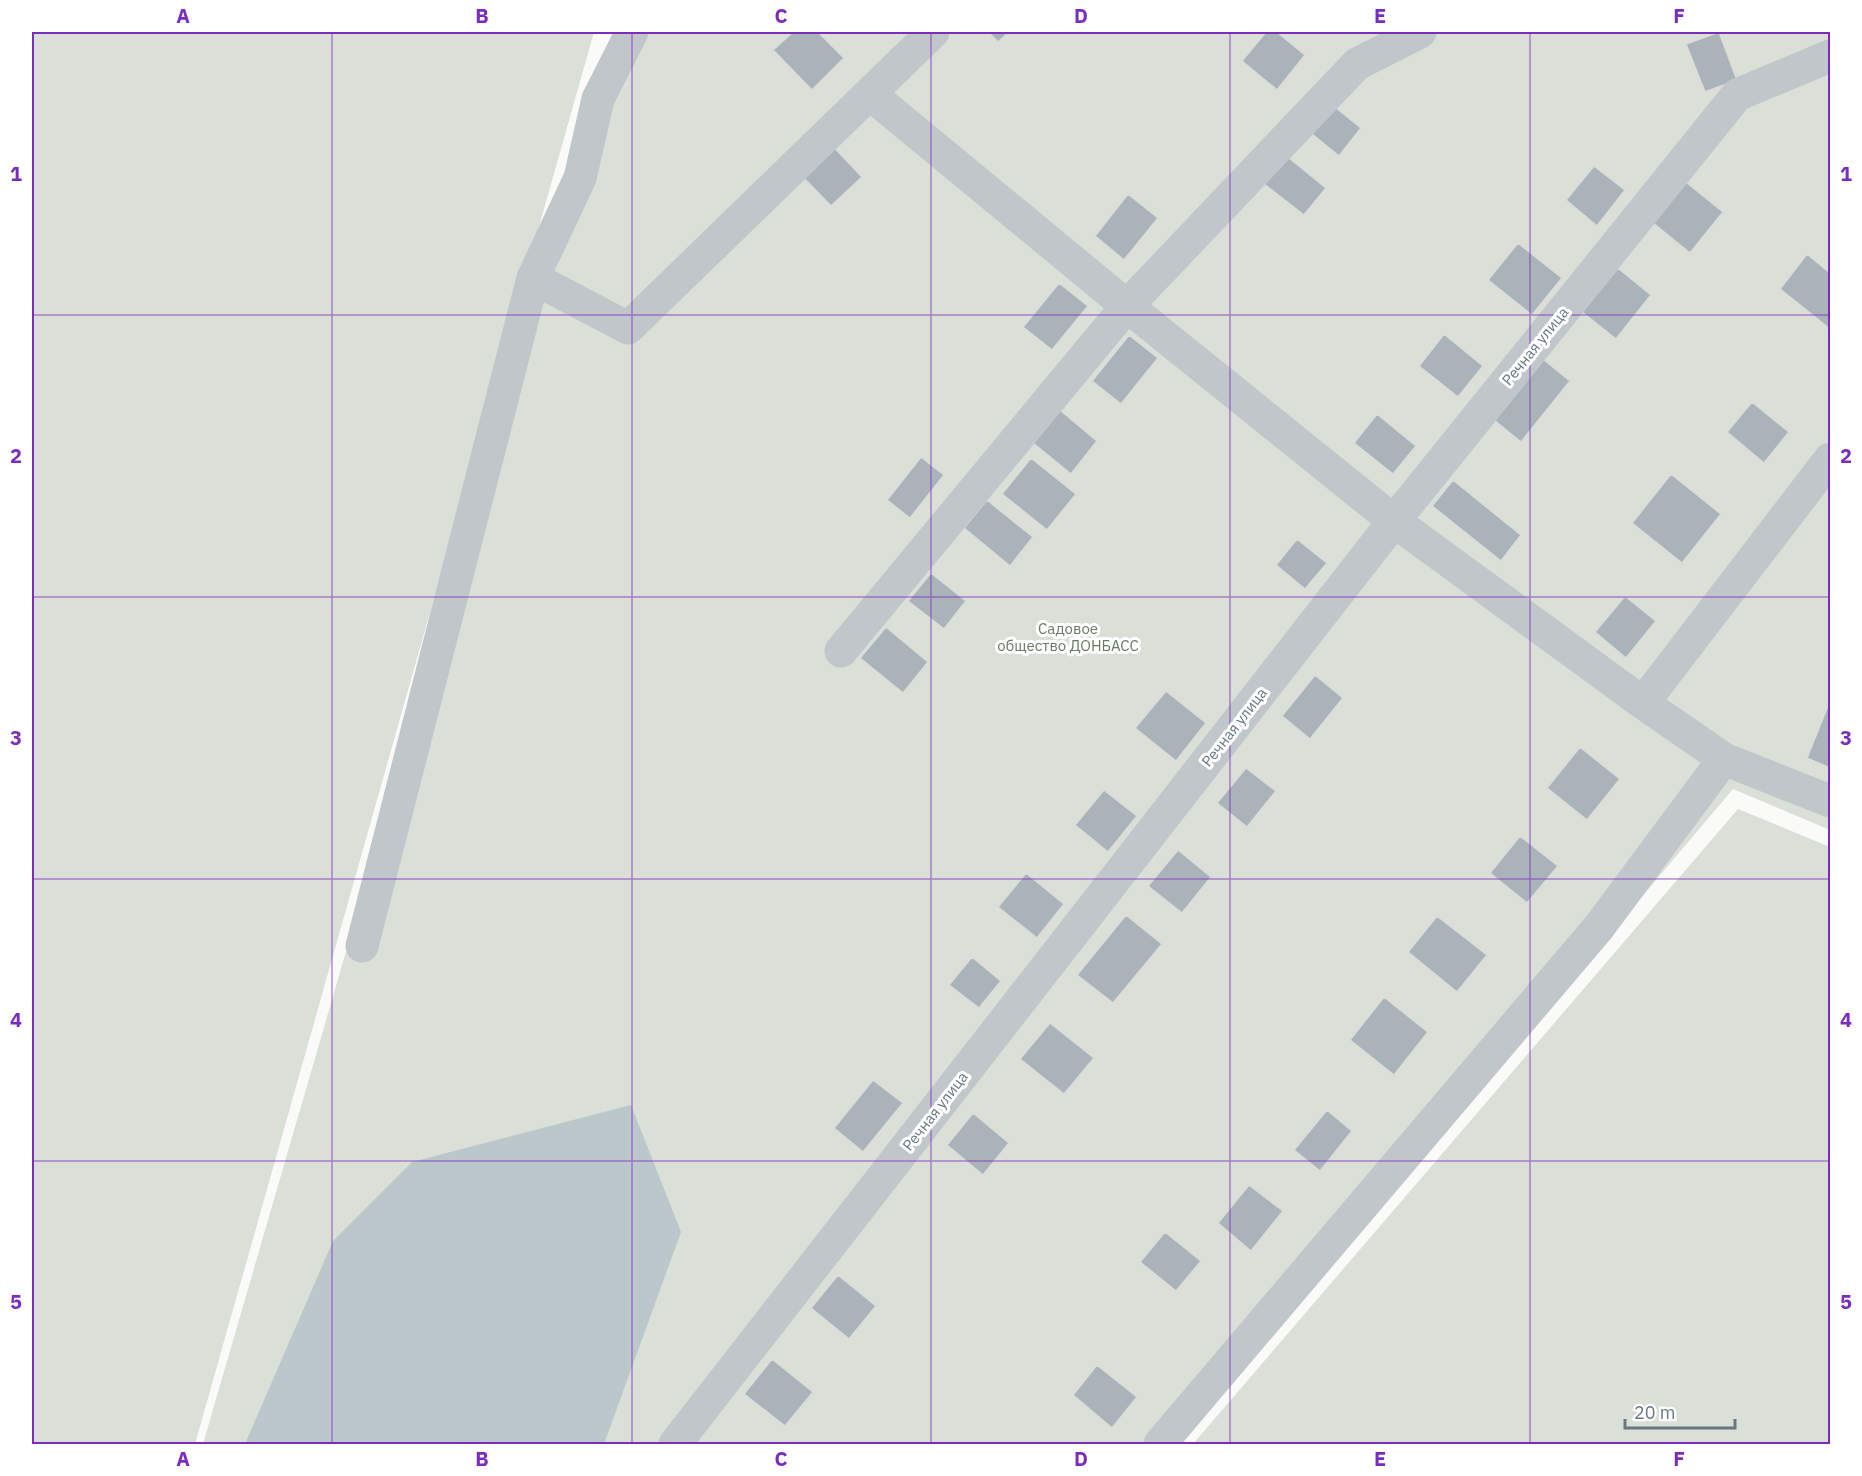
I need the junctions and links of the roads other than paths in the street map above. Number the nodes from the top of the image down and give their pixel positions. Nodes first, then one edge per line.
1 (632, 32) edge
2 (1420, 32) edge
3 (923, 35) edge
4 (1830, 56) edge
5 (870, 94) junction
6 (533, 278) junction
7 (1127, 306) junction
8 (1830, 459) edge
9 (1394, 521) junction
10 (841, 651) dead end
11 (1643, 703) junction
12 (1724, 759) junction
13 (1830, 801) edge
14 (362, 946) dead end
15 (675, 1444) edge
16 (1160, 1444) edge

1 - 6 street
2 - 7 street
3 - 5 street
4 - 9 street, Речная улица
5 - 6 street
5 - 7 street
6 - 14 street
7 - 9 street
7 - 10 street
8 - 11 street
9 - 11 street
9 - 15 street, Речная улица
11 - 12 street
12 - 13 street
12 - 16 street

